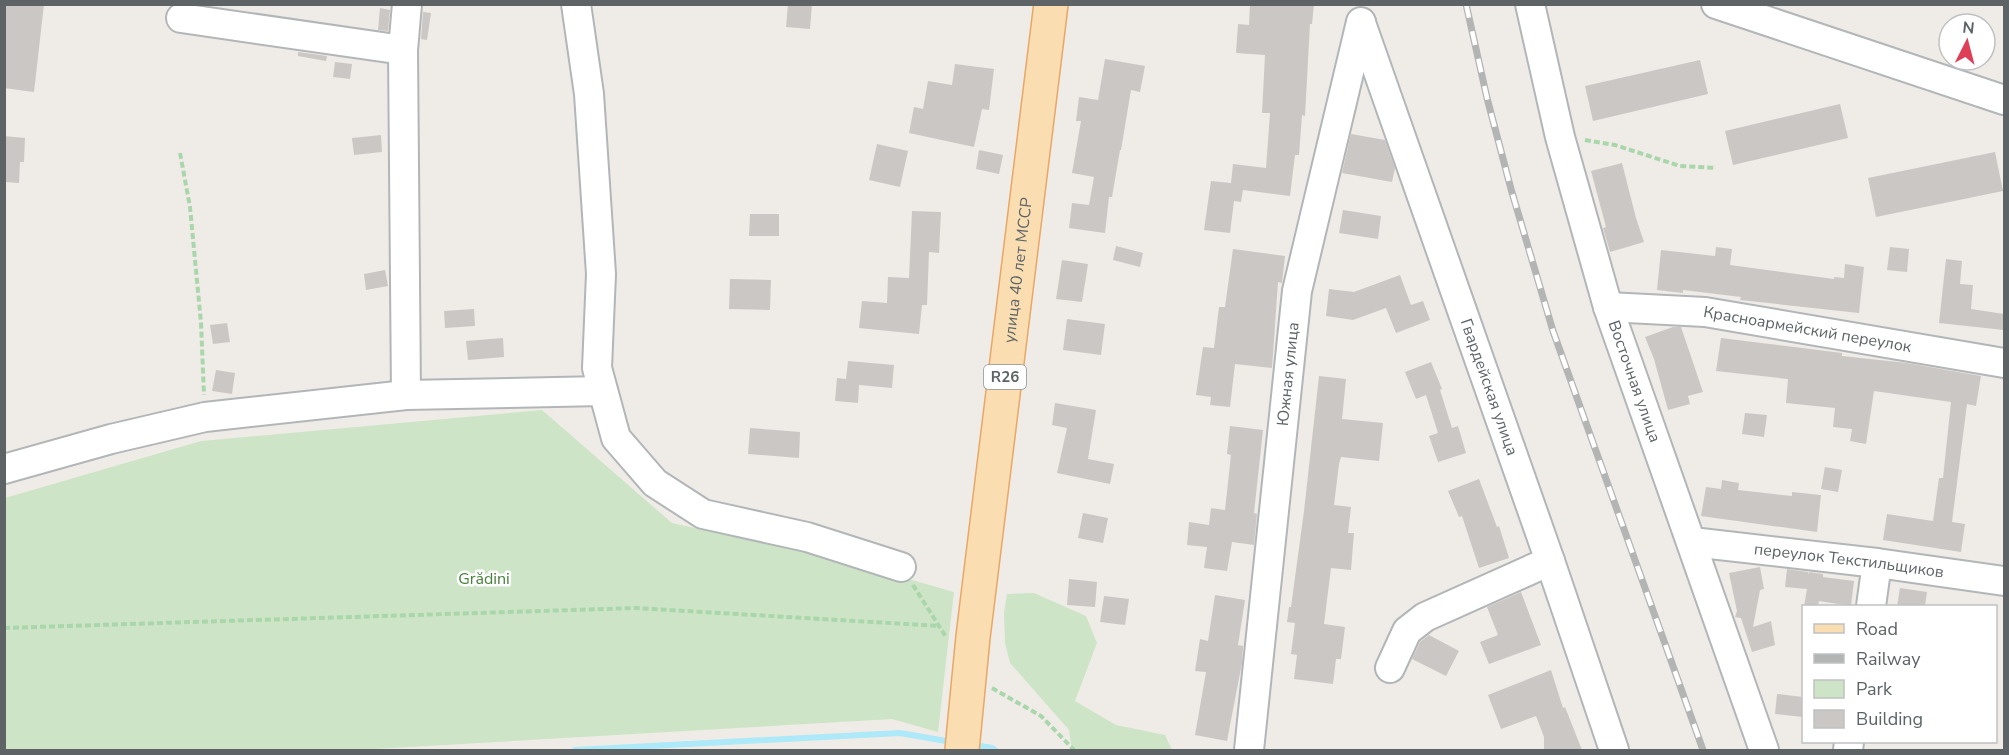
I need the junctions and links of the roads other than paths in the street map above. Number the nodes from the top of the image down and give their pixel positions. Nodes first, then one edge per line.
1 (407, 4) edge
2 (576, 4) edge
3 (1051, 4) edge
4 (1530, 4) edge
5 (1716, 4) edge
6 (1362, 14) edge
7 (181, 18) dead end
8 (403, 50) junction
9 (2004, 100) edge
10 (1608, 308) junction
11 (2004, 363) edge
12 (603, 391) junction
13 (406, 395) junction
14 (4, 469) edge
15 (1692, 542) junction
16 (1550, 561) junction
17 (1877, 563) junction
18 (901, 567) road end
19 (2004, 581) edge
20 (1871, 605) edge
21 (1390, 668) dead end
22 (962, 750) edge
23 (1249, 750) edge
24 (1614, 750) edge
25 (1764, 750) edge

1 - 8 street
2 - 12 street
3 - 22 main road, улица 40 лет МССР / R26
4 - 10 street, Восточная улица
5 - 9 street
6 - 16 street, Гвардейская улица
6 - 23 street, Южная улица
7 - 8 street
8 - 13 street
10 - 11 street, Красноармейский переулок
10 - 15 street, Восточная улица
12 - 13 street
12 - 18 street
13 - 14 street
15 - 17 street, переулок Текстильщиков
15 - 25 street, Восточная улица
16 - 21 street
16 - 24 street, Гвардейская улица
17 - 19 street, переулок Текстильщиков
17 - 20 street

